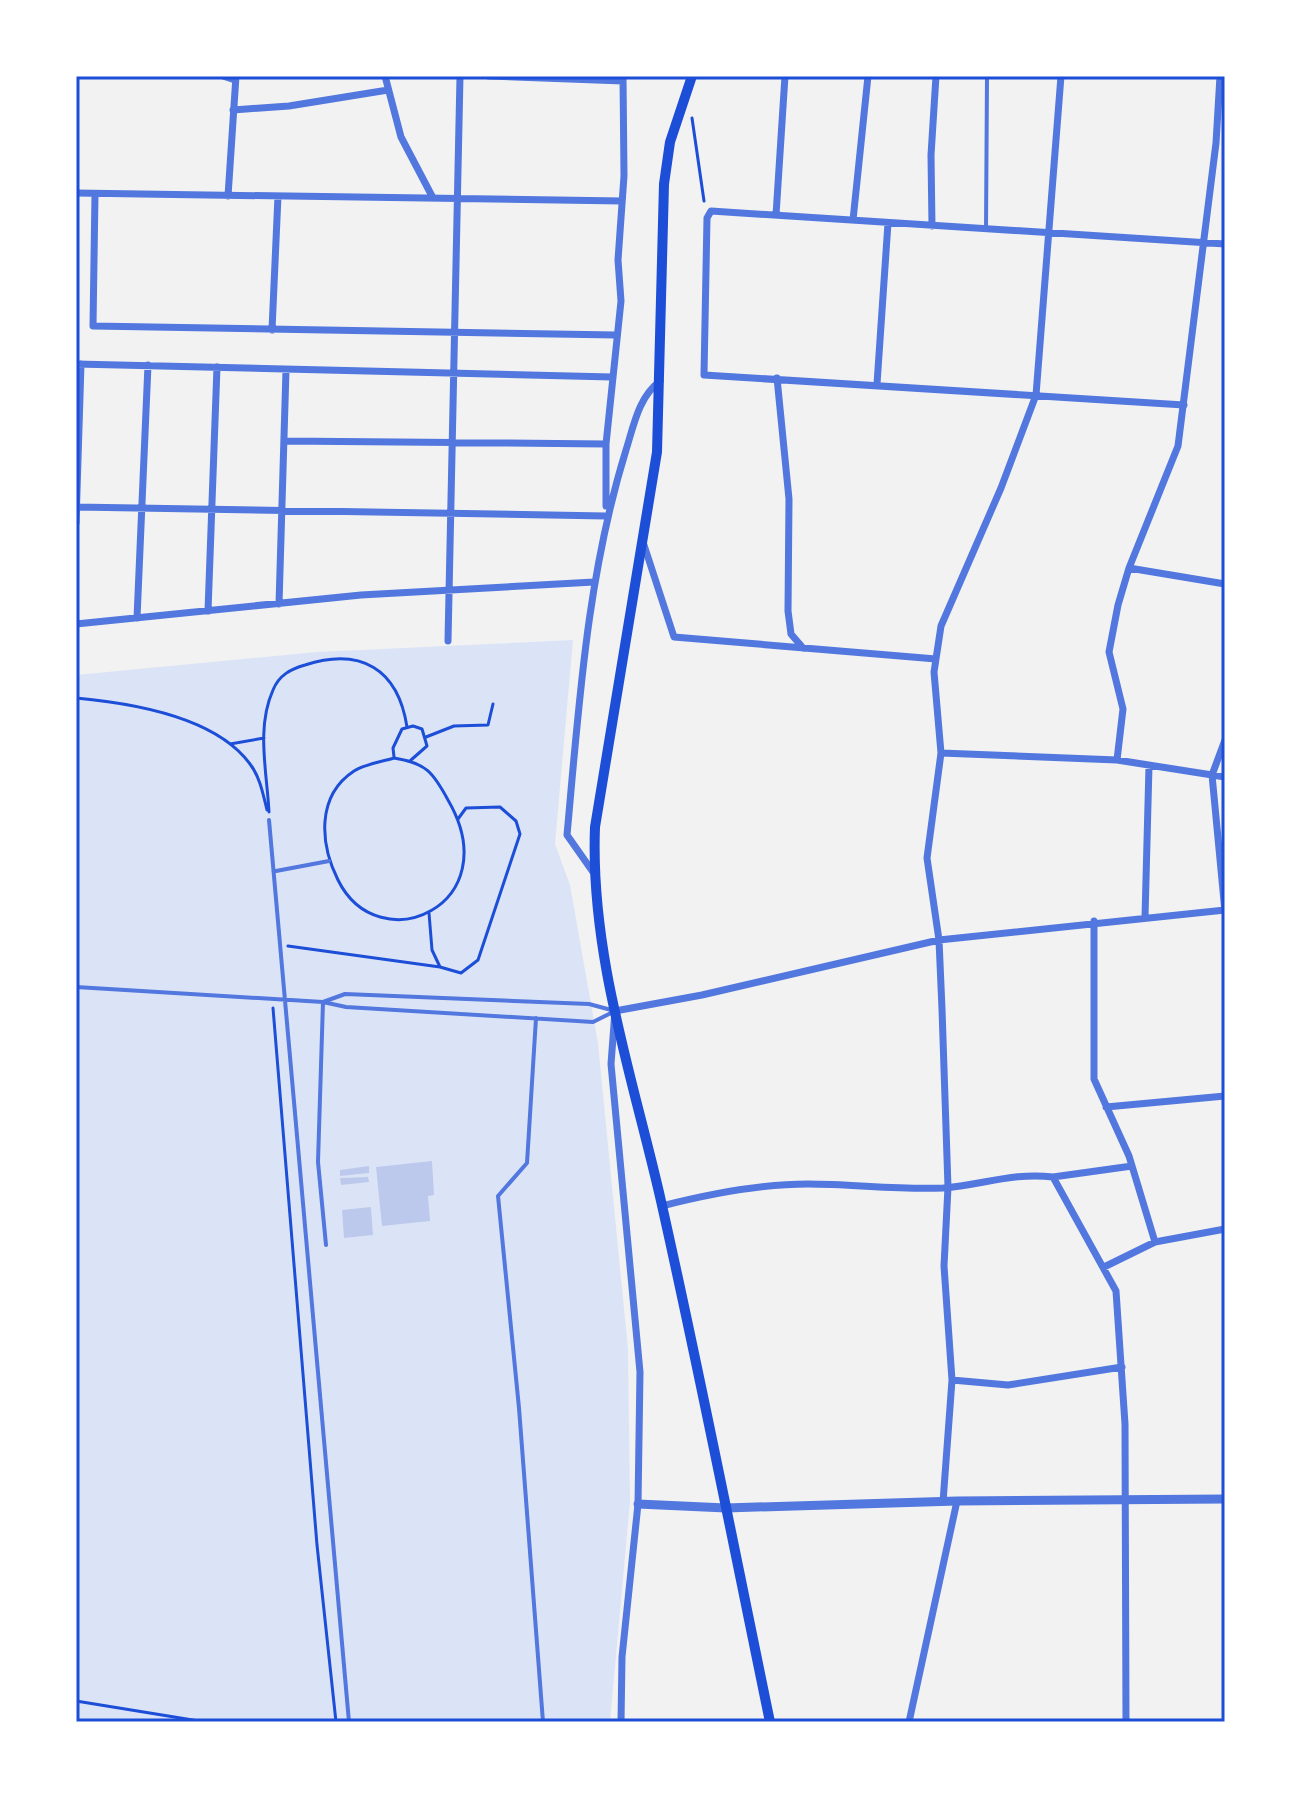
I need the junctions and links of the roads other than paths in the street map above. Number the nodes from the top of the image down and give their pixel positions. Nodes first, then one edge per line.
1 (223, 76) edge
2 (385, 76) edge
3 (460, 76) edge
4 (488, 76) edge
5 (692, 76) edge
6 (785, 76) edge
7 (868, 76) edge
8 (936, 76) edge
9 (987, 76) edge
10 (1061, 76) edge
11 (1220, 76) edge
12 (236, 78) edge
13 (623, 78) edge
14 (388, 90) junction
15 (233, 110) junction
16 (76, 193) edge
17 (95, 194) junction
18 (228, 196) junction
19 (278, 196) junction
20 (433, 198) junction
21 (458, 199) junction
22 (622, 201) junction
23 (776, 215) junction
24 (853, 220) junction
25 (888, 223) junction
26 (932, 226) junction
27 (986, 230) junction
28 (1051, 234) junction
29 (1205, 243) junction
30 (1225, 244) edge
31 (272, 330) junction
32 (455, 334) junction
33 (616, 335) junction
34 (79, 364) edge
35 (148, 365) junction
36 (217, 367) junction
37 (286, 370) junction
38 (454, 373) junction
39 (612, 377) junction
40 (777, 378) junction
41 (660, 381) junction
42 (877, 384) junction
43 (1036, 395) junction
44 (1184, 405) junction
45 (284, 441) junction
46 (453, 442) junction
47 (606, 444) junction
48 (76, 507) edge
49 (142, 508) junction
50 (212, 510) junction
51 (282, 511) junction
52 (451, 513) junction
53 (606, 516) junction
54 (76, 523) edge
55 (644, 545) junction
56 (1129, 568) junction
57 (594, 582) junction
58 (1225, 584) edge
59 (450, 591) junction
60 (279, 604) junction
61 (208, 611) junction
62 (137, 618) junction
63 (76, 624) edge
64 (448, 641) dead end
65 (803, 648) junction
66 (936, 659) junction
67 (1225, 740) edge
68 (941, 753) junction
69 (1117, 760) junction
70 (1149, 766) junction
71 (1212, 775) junction
72 (1225, 777) edge
73 (269, 820) road end
74 (329, 861) road end
75 (276, 871) junction
76 (593, 872) junction
77 (1225, 911) edge
78 (1145, 917) junction
79 (1094, 921) junction
80 (939, 940) junction
81 (76, 987) edge
82 (286, 1001) junction
83 (323, 1002) junction
84 (615, 1011) junction
85 (536, 1018) junction
86 (1225, 1096) edge
87 (1106, 1107) junction
88 (1132, 1166) junction
89 (1053, 1177) junction
90 (948, 1187) junction
91 (662, 1206) junction
92 (1225, 1229) edge
93 (1155, 1242) junction
94 (326, 1245) dead end
95 (1104, 1267) junction
96 (1122, 1367) junction
97 (952, 1380) junction
98 (1225, 1499) edge
99 (957, 1501) junction
100 (1123, 1501) junction
101 (943, 1502) junction
102 (638, 1504) junction
103 (726, 1508) junction
104 (349, 1722) edge
105 (543, 1722) edge
106 (621, 1722) edge
107 (770, 1722) edge
108 (909, 1722) edge
109 (1126, 1722) edge

1 - 12 street
2 - 14 street
3 - 21 street
4 - 13 street
5 - 41 main road
6 - 23 street
7 - 24 street
8 - 26 street
9 - 27 lane
10 - 28 street
11 - 29 street
12 - 15 street
13 - 22 street
14 - 15 street
14 - 20 street
15 - 18 street
16 - 17 street
17 - 18 street
17 - 31 street
18 - 19 street
19 - 20 street
19 - 31 street
20 - 21 street
21 - 22 street
21 - 32 street
22 - 33 street
23 - 24 street
23 - 40 street
24 - 25 street
25 - 26 street
25 - 42 street
26 - 27 street
27 - 28 street
28 - 29 street
28 - 43 street
29 - 30 street
29 - 44 street
31 - 32 street
32 - 33 street
32 - 38 street
33 - 39 street
34 - 35 street
34 - 48 street
35 - 36 street
35 - 49 street
36 - 37 street
36 - 50 street
37 - 38 street
37 - 45 street
38 - 39 street
38 - 46 street
39 - 47 street
40 - 42 street
40 - 65 street
41 - 53 street
41 - 55 main road
42 - 43 street
43 - 44 street
43 - 66 street
44 - 56 street
45 - 46 street
45 - 51 street
46 - 47 street
46 - 52 street
47 - 53 street
48 - 49 street
48 - 54 street
49 - 50 street
49 - 62 street
50 - 51 street
50 - 61 street
51 - 52 street
51 - 60 street
52 - 53 street
52 - 59 street
53 - 57 street
55 - 65 street
55 - 76 main road
56 - 58 street
56 - 69 street
57 - 59 street
57 - 76 street
59 - 60 street
59 - 64 street
60 - 61 street
61 - 62 street
62 - 63 street
65 - 66 street
66 - 68 street
67 - 71 street
68 - 69 street
68 - 80 street
69 - 70 street
70 - 71 street
70 - 78 street
71 - 72 street
71 - 77 street
73 - 75 lane
74 - 75 lane
75 - 82 lane
76 - 84 main road
77 - 78 street
78 - 79 street
79 - 80 street
79 - 87 street
80 - 84 street
80 - 90 street
81 - 82 lane
82 - 83 lane
82 - 104 lane
83 - 84 lane
83 - 85 lane
83 - 94 lane
84 - 85 lane
84 - 91 main road
84 - 102 street
85 - 105 lane
86 - 87 street
87 - 88 street
88 - 89 street
88 - 93 street
89 - 90 street
89 - 95 street
90 - 91 street
90 - 97 street
91 - 103 main road
92 - 93 street
93 - 95 street
95 - 96 street
96 - 97 street
96 - 100 street
97 - 101 street
98 - 100 street
99 - 100 street
99 - 101 street
99 - 108 street
100 - 109 street
101 - 103 street
102 - 103 street
102 - 106 street
103 - 107 main road

